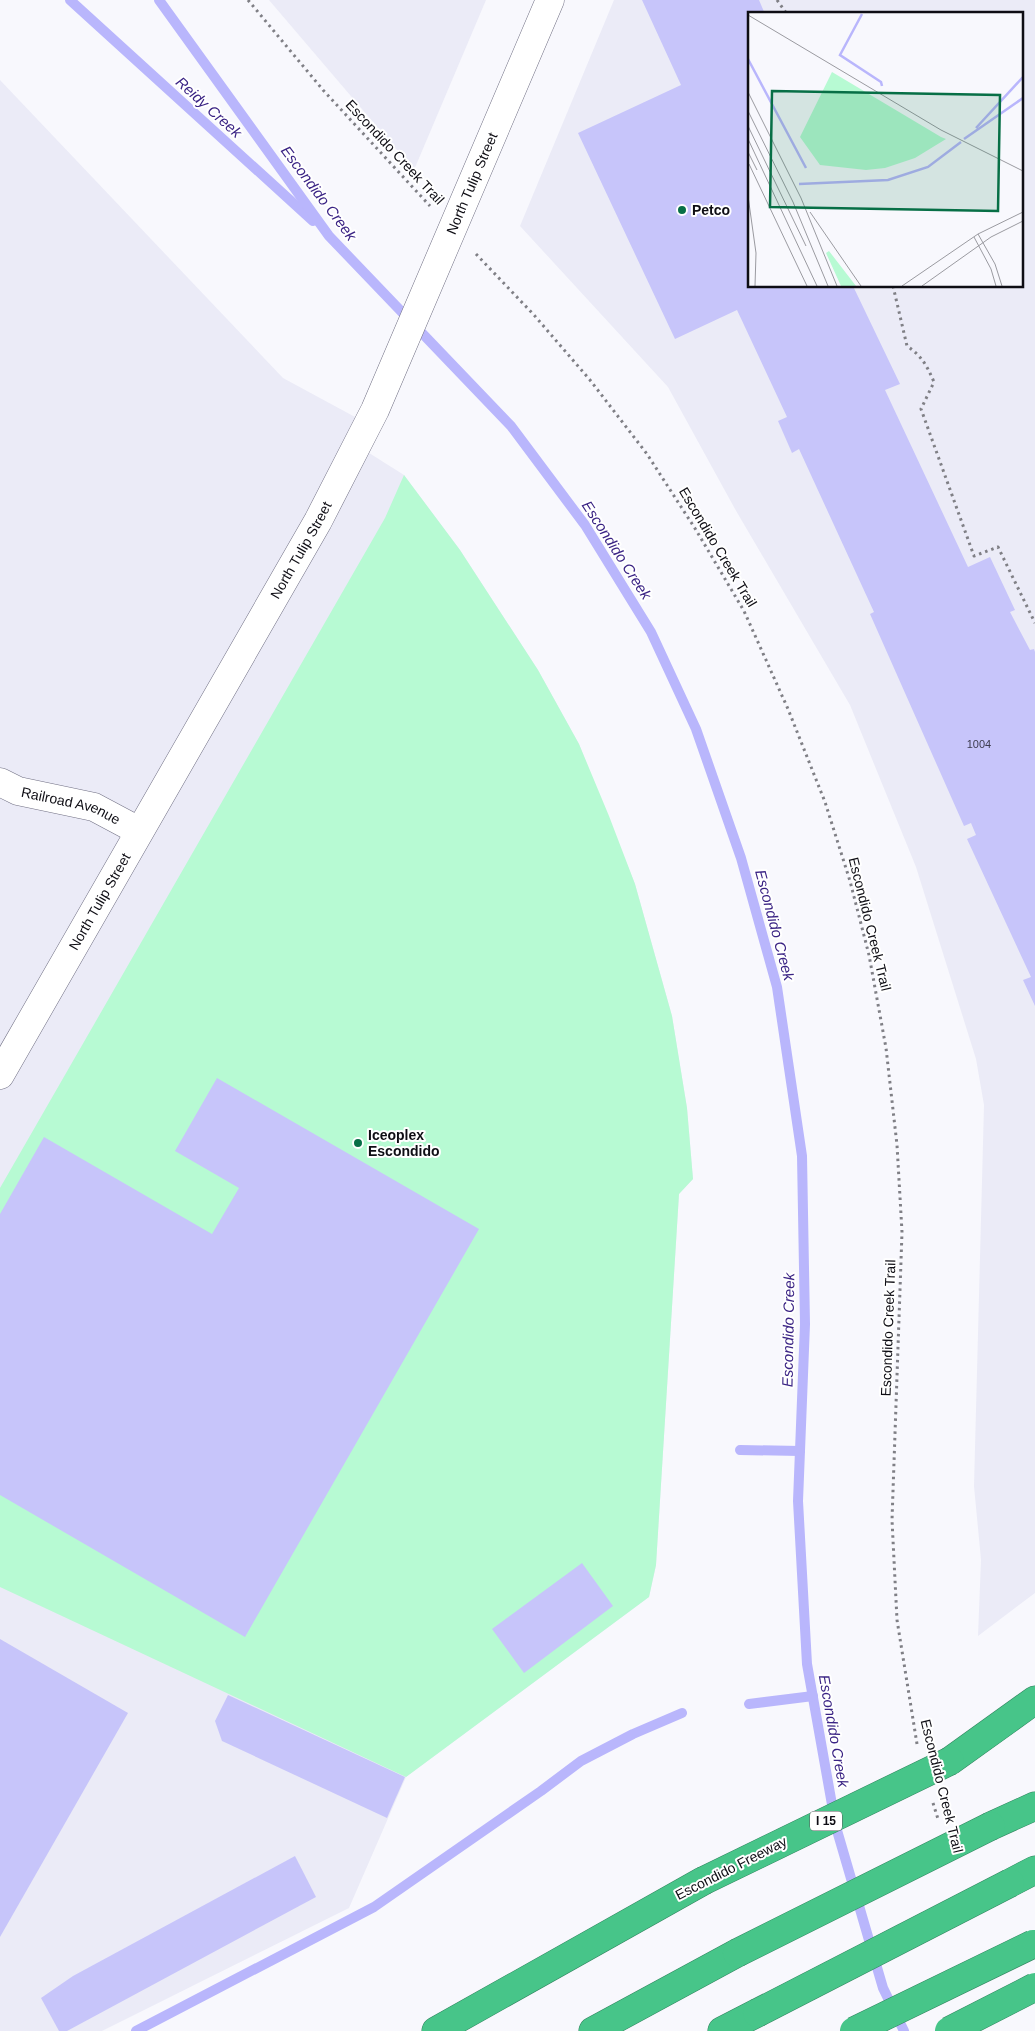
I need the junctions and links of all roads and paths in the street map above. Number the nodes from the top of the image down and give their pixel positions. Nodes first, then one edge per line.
1 (248, 0) edge
2 (550, 0) edge
3 (777, 0) edge
4 (786, 12) edge
5 (451, 235) junction
6 (893, 288) edge
7 (1035, 622) edge
8 (0, 782) edge
9 (139, 832) junction
10 (0, 1075) edge
11 (1035, 1700) edge
12 (1035, 1724) edge
13 (918, 1750) dead end
14 (950, 1761) junction
15 (932, 1798) dead end
16 (1035, 1806) edge
17 (940, 1826) dead end
18 (1035, 1870) edge
19 (1034, 1944) edge
20 (1035, 1987) edge
21 (436, 2031) edge
22 (593, 2031) edge
23 (722, 2031) edge
24 (854, 2031) edge
25 (949, 2031) edge

1 - 5 path, Escondido Creek Trail
2 - 5 street, North Tulip Street
3 - 4 path
5 - 9 street, North Tulip Street
5 - 13 path, Escondido Creek Trail
6 - 7 path
8 - 9 street, Railroad Avenue
9 - 10 street, North Tulip Street
11 - 14 highway
12 - 14 highway, Escondido Freeway / I 15
14 - 21 highway, Escondido Freeway / I 15, bridge
15 - 17 path, Escondido Creek Trail
16 - 22 highway, bridge
18 - 23 highway, bridge
19 - 24 highway, bridge
20 - 25 highway, bridge

